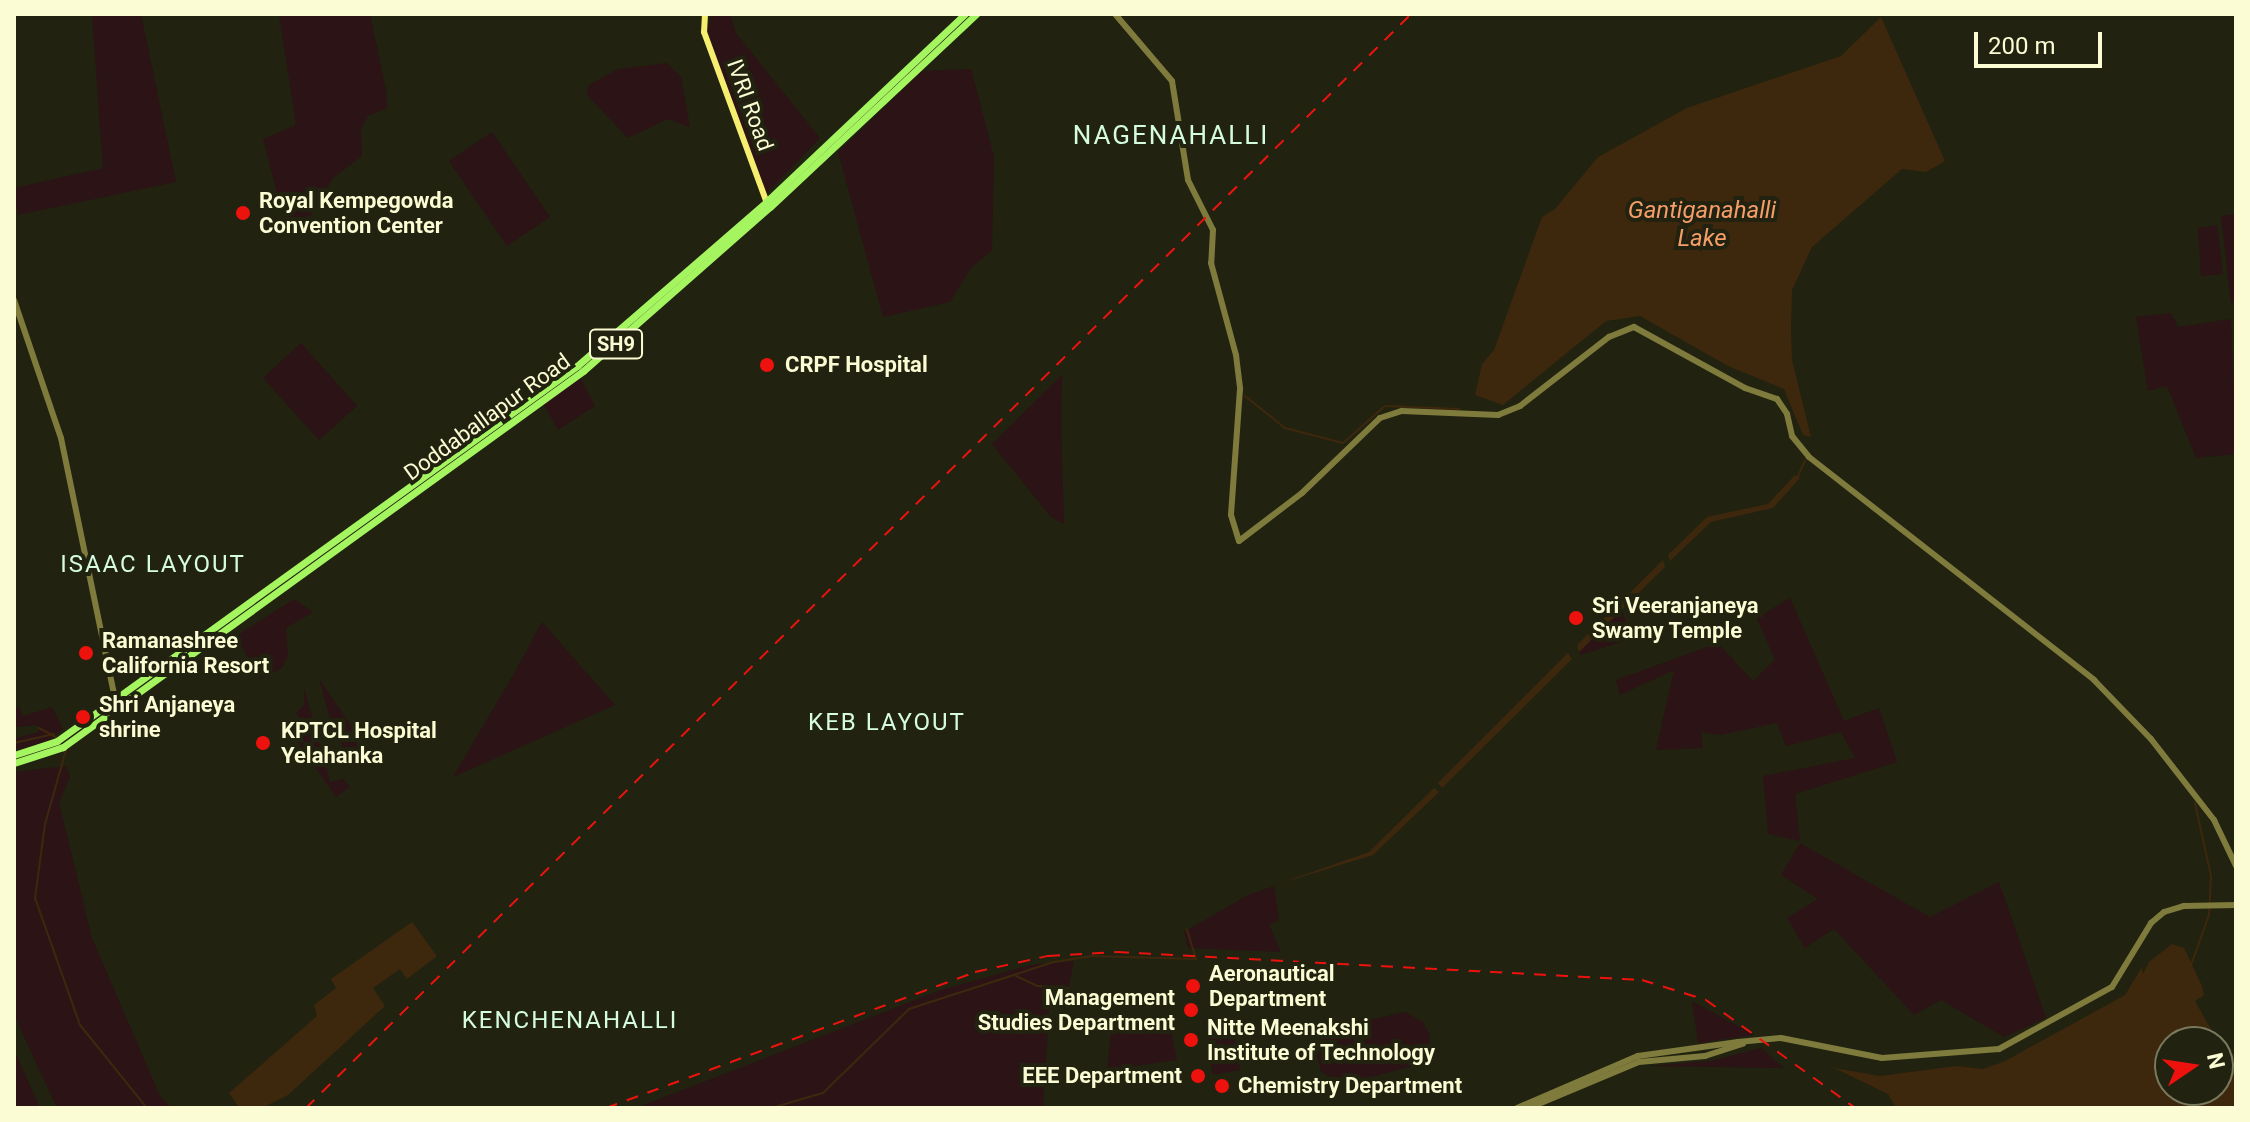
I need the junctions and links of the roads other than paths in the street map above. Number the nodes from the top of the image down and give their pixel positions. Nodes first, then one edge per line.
1 (705, 14) edge
2 (965, 14) edge
3 (976, 14) edge
4 (1115, 14) edge
5 (768, 204) junction
6 (14, 300) edge
7 (114, 701) junction
8 (88, 721) junction
9 (14, 755) edge
10 (14, 763) edge
11 (2236, 866) edge
12 (2236, 902) edge
13 (1705, 1053) junction
14 (1517, 1108) edge
15 (1529, 1108) edge

1 - 5 main road, IVRI Road
2 - 5 main road, Doddaballapur Road / SH9
3 - 5 main road, Doddaballapur Road / SH9
4 - 11 street
5 - 7 main road, Doddaballapur Road / SH9
6 - 7 street
7 - 8 main road, Doddaballapur Road / SH9
8 - 9 main road, Doddaballapur Road / SH9
8 - 10 main road, Doddaballapur Road / SH9
12 - 13 street
13 - 14 street
13 - 15 street

